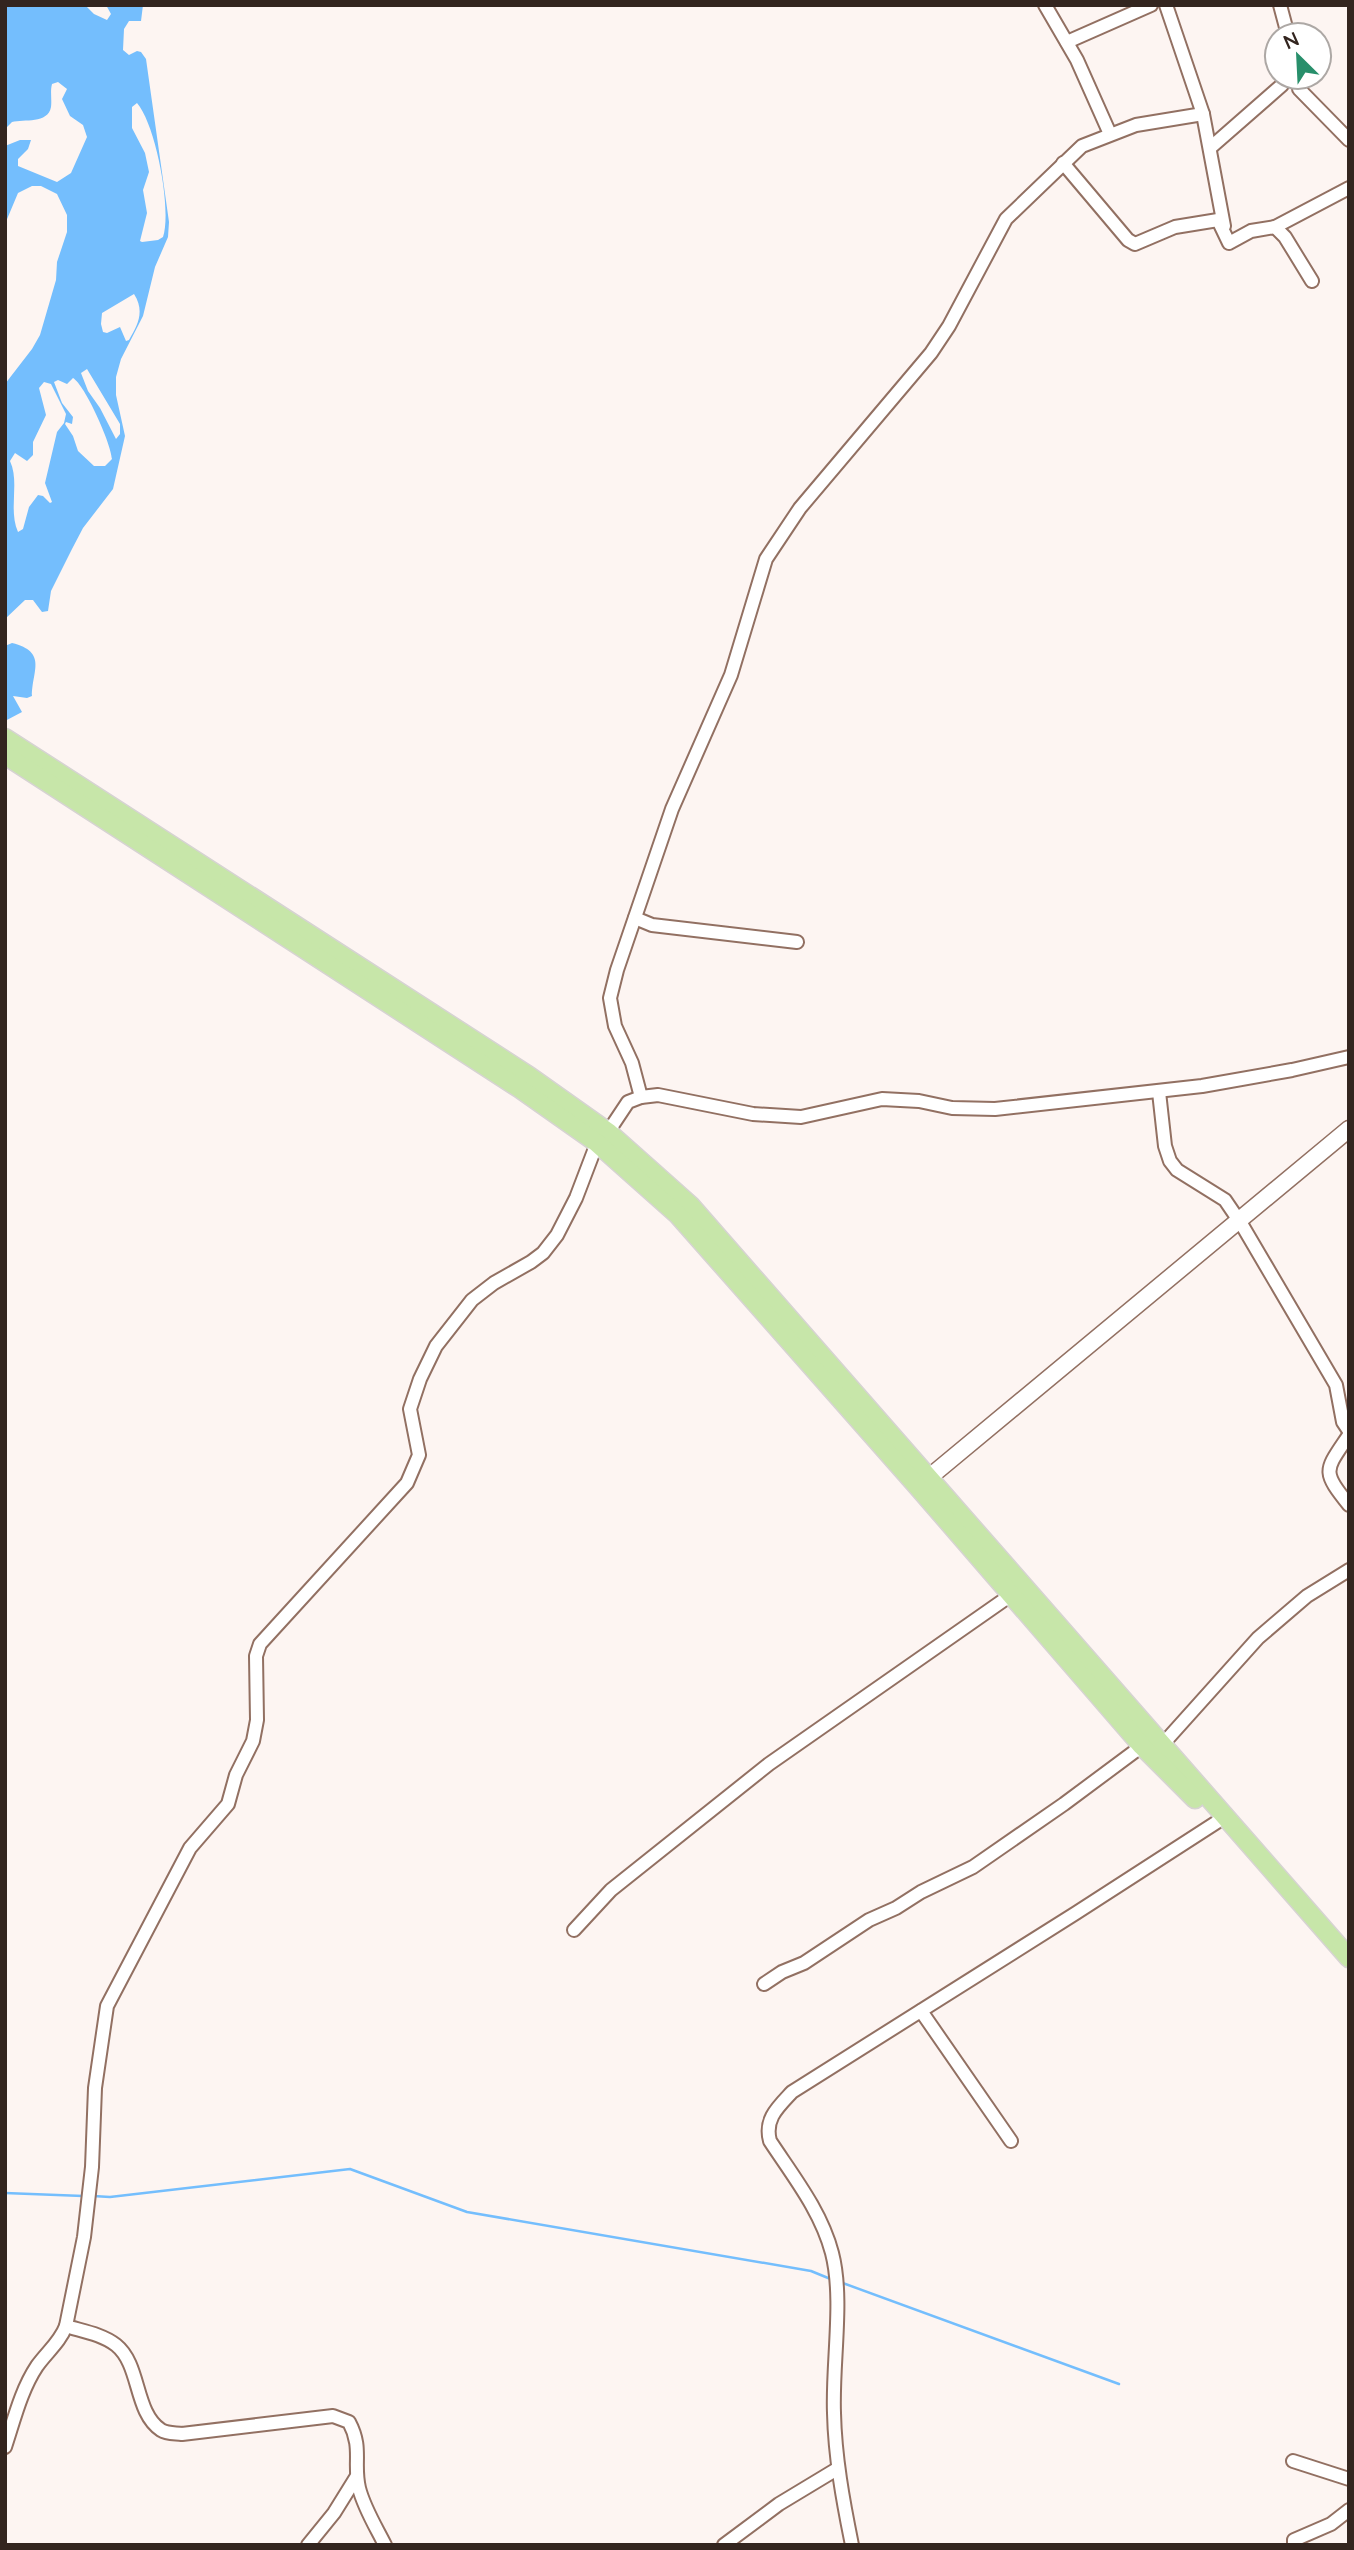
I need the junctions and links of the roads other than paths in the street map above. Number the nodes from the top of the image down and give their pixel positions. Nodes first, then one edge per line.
1 (1045, 5) edge
2 (1151, 5) edge
3 (1166, 5) edge
4 (1067, 42) junction
5 (1275, 91) edge
6 (1301, 91) edge
7 (1203, 114) junction
8 (1110, 134) junction
9 (1349, 140) edge
10 (1210, 148) junction
11 (1063, 163) junction
12 (1349, 188) edge
13 (1275, 227) junction
14 (1230, 243) junction
15 (1312, 281) dead end
16 (7, 745) edge
17 (635, 918) junction
18 (797, 942) dead end
19 (1349, 1056) edge
20 (1159, 1092) junction
21 (641, 1097) junction
22 (1349, 1129) edge
23 (603, 1137) junction
24 (1239, 1221) junction
25 (1349, 1433) edge
26 (923, 1482) junction
27 (1349, 1505) edge
28 (1349, 1570) edge
29 (1011, 1595) junction
30 (1162, 1745) junction
31 (1142, 1746) junction
32 (1217, 1822) junction
33 (574, 1930) dead end
34 (1349, 1958) edge
35 (1349, 1973) edge
36 (764, 1984) dead end
37 (921, 2011) junction
38 (1011, 2141) dead end
39 (66, 2326) junction
40 (5, 2447) edge
41 (1293, 2461) dead end
42 (838, 2469) junction
43 (357, 2476) junction
44 (1349, 2479) edge
45 (1349, 2510) edge
46 (309, 2545) edge
47 (384, 2545) edge
48 (724, 2545) edge
49 (852, 2545) edge
50 (1294, 2545) edge

1 - 4 street
2 - 4 street
3 - 7 street
4 - 8 street
5 - 10 street
6 - 9 street
7 - 8 street
7 - 10 street
8 - 11 street
10 - 14 street
11 - 14 street
11 - 17 street
12 - 13 street
13 - 14 street
13 - 15 street
16 - 23 main road
17 - 18 street
17 - 21 street
19 - 20 street
20 - 21 street
20 - 24 street
21 - 23 street
22 - 24 main road
23 - 26 main road
23 - 39 street
24 - 25 street
24 - 26 main road
25 - 27 street
26 - 29 main road
26 - 30 main road
28 - 30 street
29 - 31 main road
29 - 33 street
30 - 34 main road
31 - 32 main road
31 - 36 street
32 - 35 main road
32 - 37 street
37 - 38 street
37 - 42 street
39 - 40 street
39 - 43 street
41 - 44 street
42 - 48 street
42 - 49 street
43 - 46 street
43 - 47 street
45 - 50 street

